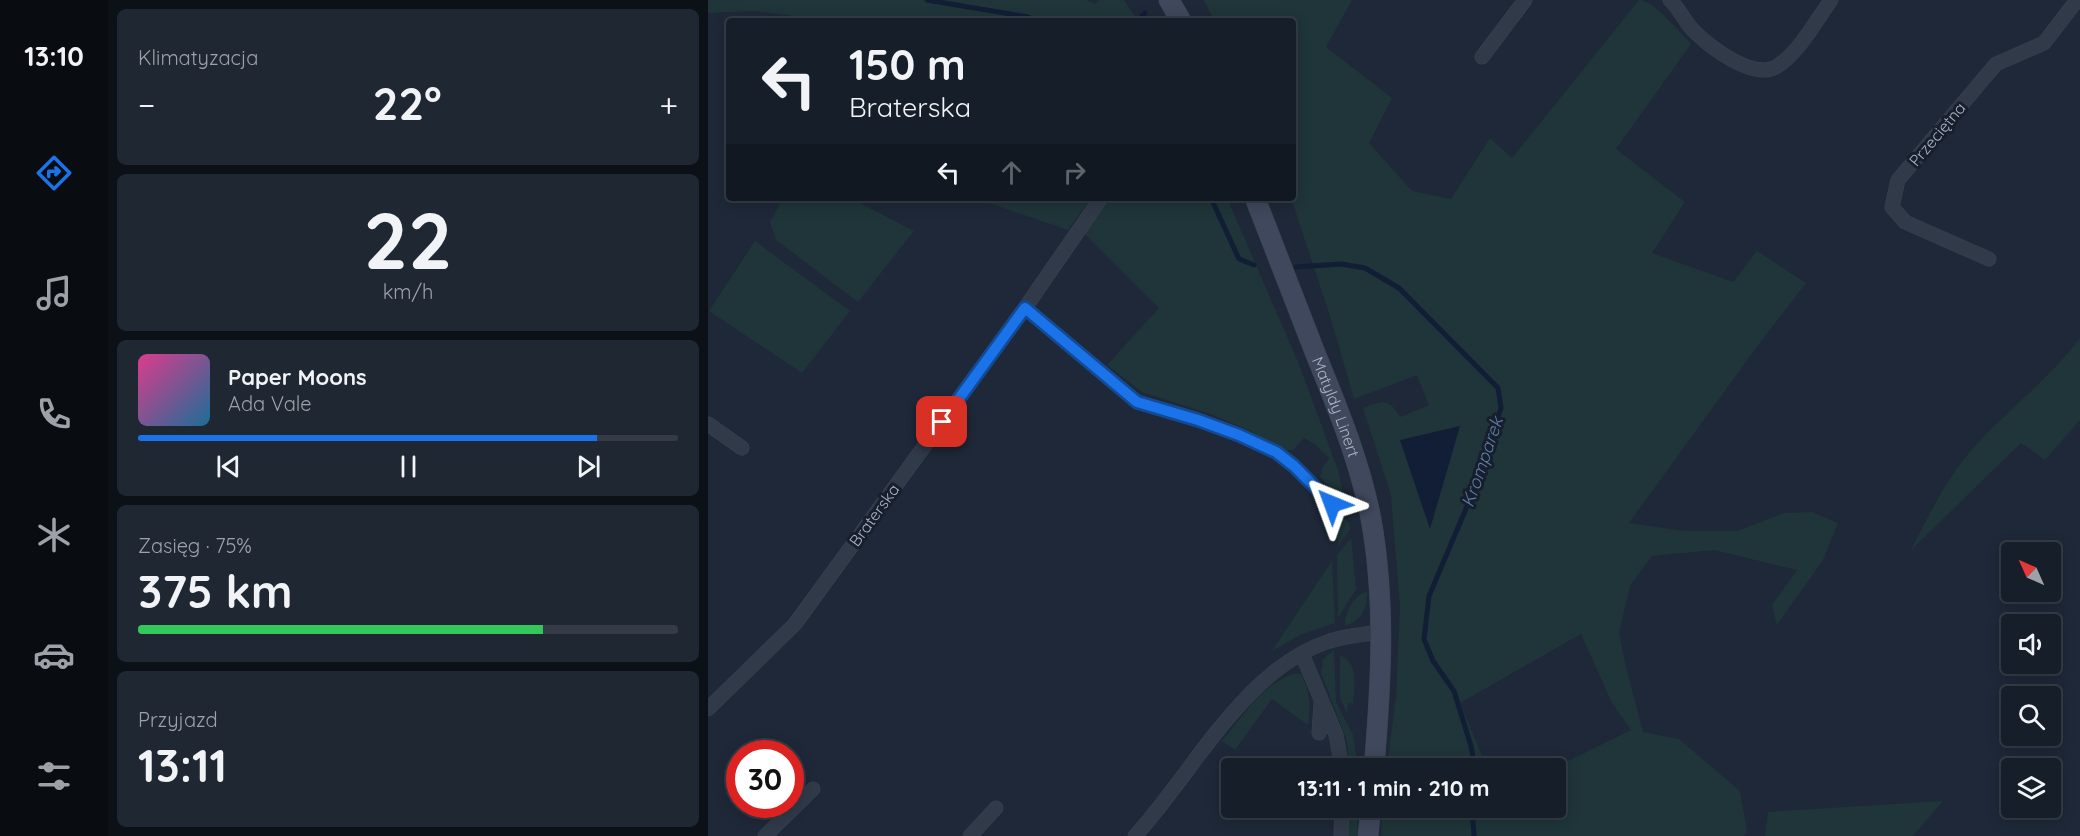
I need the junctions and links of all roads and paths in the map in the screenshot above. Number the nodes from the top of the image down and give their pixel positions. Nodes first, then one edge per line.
1 (1169, 0) edge
2 (1525, 0) edge
3 (1670, 0) edge
4 (1831, 0) edge
5 (2077, 0) edge
6 (1179, 18) edge
7 (1482, 57) dead end
8 (1099, 201) edge
9 (1256, 201) edge
10 (1989, 260) dead end
11 (1025, 308) junction
12 (708, 424) edge
13 (742, 448) dead end
14 (1332, 504) dead end
15 (1382, 632) junction
16 (1302, 654) junction
17 (1321, 702) junction
18 (708, 709) edge
19 (1319, 733) dead end
20 (1340, 758) edge
21 (1375, 758) edge
22 (813, 789) dead end
23 (996, 808) dead end
24 (1342, 818) edge
25 (1370, 818) edge
26 (765, 836) edge
27 (970, 836) edge
28 (1135, 836) edge
29 (1341, 836) edge
30 (1368, 836) edge

1 - 6 street
2 - 7 street
3 - 4 street
5 - 10 street, Przeciętna
8 - 11 street, Braterska
9 - 15 street, Matyldy Linert
11 - 14 street
11 - 18 street, Braterska
12 - 13 street
15 - 16 street
15 - 21 street, Matyldy Linert
16 - 17 street
16 - 28 street
17 - 19 street
17 - 20 street
22 - 26 street
23 - 27 street
24 - 29 street
25 - 30 street

